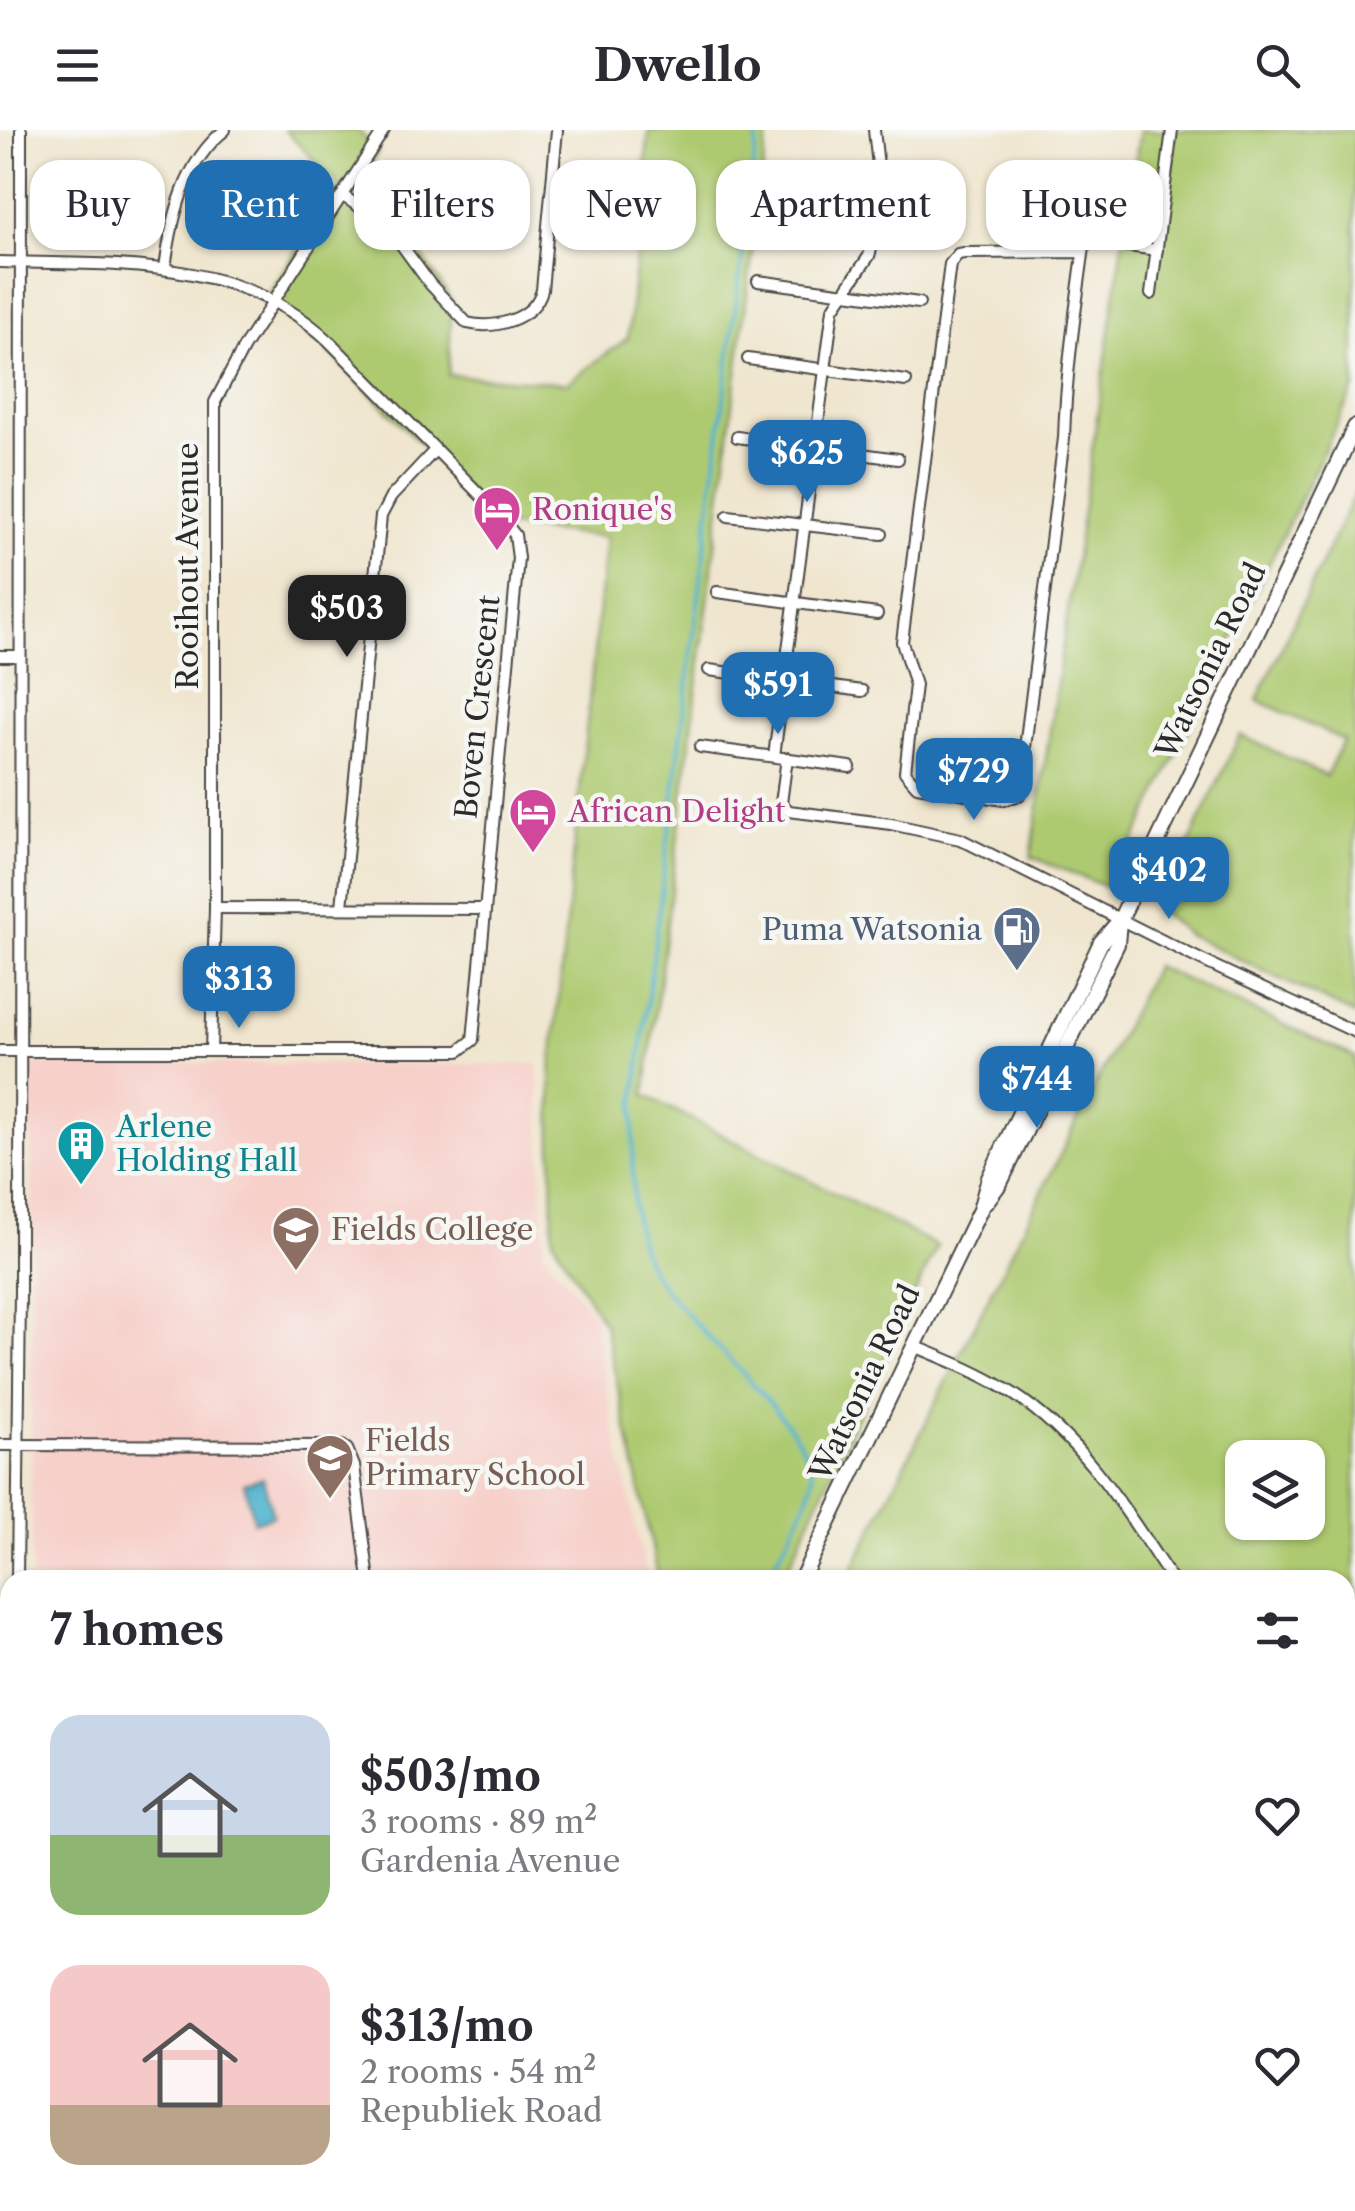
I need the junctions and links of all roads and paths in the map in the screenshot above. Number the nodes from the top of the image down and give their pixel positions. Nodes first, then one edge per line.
1 (22, 130) edge
2 (225, 130) edge
3 (384, 130) edge
4 (557, 130) edge
5 (874, 130) edge
6 (1172, 130) edge
7 (343, 196) junction
8 (1163, 202) edge
9 (1157, 250) edge
10 (1083, 252) joint
11 (0, 262) edge
12 (22, 263) junction
13 (165, 268) junction
14 (758, 281) dead end
15 (842, 292) junction
16 (1151, 294) dead end
17 (274, 300) junction
18 (919, 303) dead end
19 (748, 360) dead end
20 (825, 370) junction
21 (906, 381) dead end
22 (1355, 427) edge
23 (738, 437) dead end
24 (815, 448) junction
25 (435, 450) junction
26 (898, 459) dead end
27 (728, 516) dead end
28 (805, 525) junction
29 (882, 534) dead end
30 (717, 592) dead end
31 (794, 603) junction
32 (876, 614) dead end
33 (0, 656) edge
34 (19, 656) junction
35 (709, 670) dead end
36 (784, 680) junction
37 (862, 691) dead end
38 (700, 747) dead end
39 (774, 756) junction
40 (788, 758) junction
41 (850, 766) dead end
42 (342, 907) junction
43 (215, 908) junction
44 (484, 909) junction
45 (1120, 920) junction
46 (1355, 1032) edge
47 (0, 1050) edge
48 (20, 1050) junction
49 (211, 1051) junction
50 (914, 1346) junction
51 (0, 1446) edge
52 (18, 1446) junction
53 (17, 1570) edge
54 (368, 1570) edge
55 (805, 1570) edge
56 (1165, 1570) edge

1 - 12 street
2 - 13 street
3 - 7 street, Rooihout Avenue
4 - 7 street
5 - 15 street
6 - 8 street
7 - 17 street, Rooihout Avenue
9 - 16 street
10 - 10 street
11 - 12 street, Boven Crescent
12 - 13 street, Boven Crescent
12 - 34 street
13 - 17 street, Boven Crescent
14 - 15 street
15 - 18 street
15 - 20 street
17 - 25 street, Boven Crescent
17 - 43 street, Rooihout Avenue
19 - 20 street
20 - 21 street
20 - 24 street
22 - 45 main road, Watsonia Road
23 - 24 street
24 - 26 street
24 - 28 street
25 - 42 street
25 - 44 street, Boven Crescent
27 - 28 street
28 - 29 street
28 - 31 street
30 - 31 street
31 - 32 street
31 - 36 street
33 - 34 street
34 - 48 street
35 - 36 street
36 - 37 street
36 - 39 street
38 - 39 street
39 - 40 street
40 - 41 street
40 - 45 street
42 - 43 street
42 - 44 street
43 - 49 street, Rooihout Avenue
44 - 49 street, Boven Crescent
45 - 46 street
45 - 50 main road, Watsonia Road
47 - 48 street
48 - 49 street
48 - 52 street
50 - 55 main road, Watsonia Road
50 - 56 street
51 - 52 street
52 - 53 street
52 - 54 street

